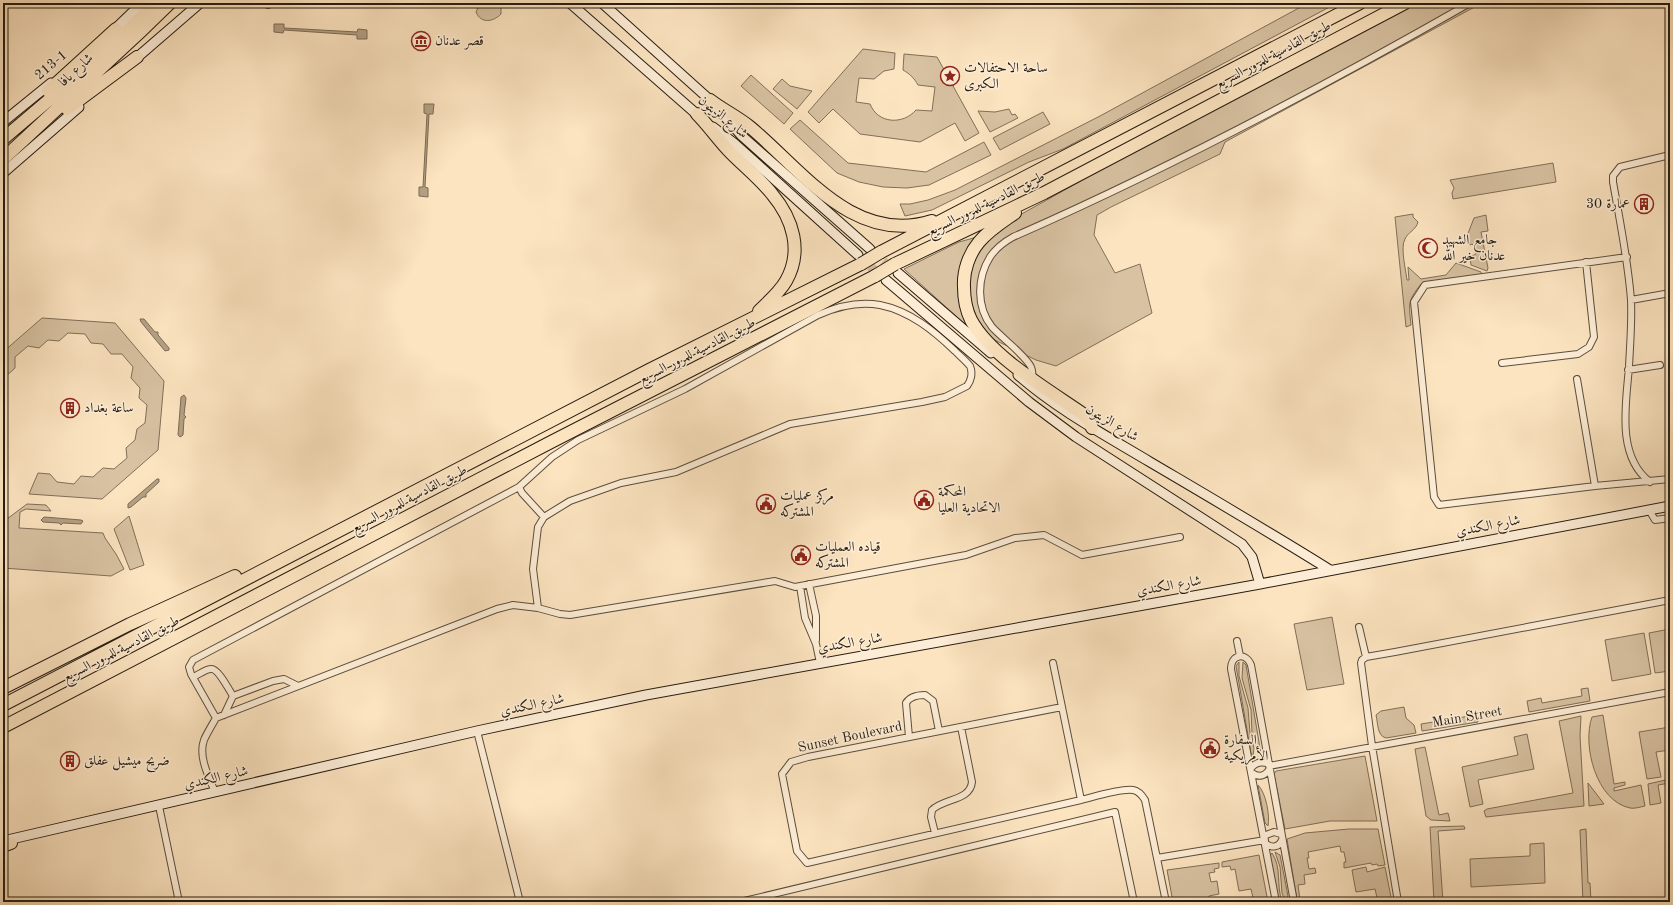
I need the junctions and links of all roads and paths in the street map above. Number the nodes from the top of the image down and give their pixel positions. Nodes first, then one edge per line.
1 (142, 3) edge
2 (156, 3) edge
3 (170, 3) edge
4 (200, 3) edge
5 (275, 3) edge
6 (570, 3) edge
7 (602, 3) edge
8 (1360, 3) edge
9 (1405, 3) edge
10 (1470, 3) edge
11 (268, 5) dead end
12 (116, 29) junction
13 (137, 57) junction
14 (710, 100) junction
15 (720, 110) junction
16 (697, 114) junction
17 (3, 122) edge
18 (710, 124) junction
19 (3, 133) edge
20 (3, 139) edge
21 (1670, 155) edge
22 (3, 159) edge
23 (3, 162) edge
24 (3, 173) edge
25 (1044, 193) junction
26 (958, 212) junction
27 (875, 251) junction
28 (1627, 257) junction
29 (859, 259) junction
30 (1586, 262) junction
31 (896, 269) junction
32 (880, 278) junction
33 (1670, 293) edge
34 (1631, 300) junction
35 (749, 320) junction
36 (1502, 363) dead end
37 (1660, 365) dead end
38 (1628, 370) junction
39 (1577, 379) dead end
40 (1038, 386) junction
41 (1029, 402) junction
42 (1092, 428) joint
43 (1670, 479) edge
44 (1650, 482) junction
45 (1595, 486) junction
46 (519, 487) junction
47 (1670, 506) edge
48 (1649, 510) junction
49 (544, 517) junction
50 (1670, 518) edge
51 (1180, 537) dead end
52 (315, 542) junction
53 (1330, 570) junction
54 (809, 584) junction
55 (1260, 584) junction
56 (800, 586) junction
57 (1670, 600) edge
58 (538, 608) junction
59 (1359, 627) dead end
60 (1237, 641) dead end
61 (816, 644) junction
62 (1240, 656) junction
63 (1366, 657) junction
64 (820, 663) junction
65 (1053, 663) dead end
66 (193, 677) junction
67 (298, 686) junction
68 (3, 688) edge
69 (1670, 692) edge
70 (233, 696) junction
71 (3, 705) edge
72 (1062, 707) junction
73 (224, 715) junction
74 (216, 718) junction
75 (3, 727) edge
76 (961, 727) junction
77 (476, 731) junction
78 (939, 731) junction
79 (909, 737) junction
80 (1372, 746) junction
81 (1269, 766) junction
82 (1251, 770) junction
83 (215, 792) junction
84 (1081, 800) junction
85 (159, 806) junction
86 (935, 833) junction
87 (1282, 837) junction
88 (1265, 841) junction
89 (5, 844) edge
90 (1157, 858) junction
91 (179, 902) edge
92 (520, 902) edge
93 (740, 902) edge
94 (1134, 902) edge
95 (1166, 902) edge
96 (1276, 902) edge
97 (1294, 902) edge
98 (1398, 902) edge

1 - 12 main road, 213-1
2 - 20 highway, شارع يافا
3 - 22 highway, شارع يافا
4 - 13 main road
5 - 11 street
6 - 16 main road, شارع الزيتون
7 - 14 main road, شارع الزيتون
8 - 26 highway, طريق القادسية للمرور السريع
9 - 25 highway, طريق القادسية للمرور السريع
10 - 40 street
12 - 17 main road, 213-1
12 - 19 highway
13 - 23 highway
13 - 24 main road
14 - 15 main road, شارع الزيتون
14 - 26 highway
15 - 18 main road
15 - 27 main road, شارع الزيتون
16 - 18 main road, شارع الزيتون
16 - 35 highway
18 - 29 main road, شارع الزيتون
21 - 28 street
25 - 31 highway, طريق القادسية للمرور السريع
25 - 40 highway
26 - 27 highway, طريق القادسية للمرور السريع
27 - 29 highway, طريق القادسية للمرور السريع, bridge
28 - 30 street
28 - 34 street
29 - 35 highway, طريق القادسية للمرور السريع
30 - 36 street
30 - 45 street
31 - 32 highway, طريق القادسية للمرور السريع, bridge
31 - 40 main road
32 - 41 main road
32 - 75 highway, طريق القادسية للمرور السريع
33 - 34 street
34 - 38 street
35 - 52 highway, طريق القادسية للمرور السريع
37 - 38 street
38 - 44 street
39 - 45 street
40 - 41 main road
40 - 42 highway
41 - 55 main road
42 - 53 main road, شارع الزيتون
43 - 44 street
44 - 45 street
46 - 49 street
46 - 49 street
46 - 66 street
47 - 48 main road, شارع الكندي
48 - 50 street
48 - 53 main road, شارع الكندي
49 - 58 street
51 - 54 street
52 - 68 highway
52 - 71 highway, طريق القادسية للمرور السريع
53 - 55 main road, شارع الكندي
54 - 56 street
54 - 61 street
55 - 64 main road, شارع الكندي
56 - 58 street
56 - 61 street
57 - 63 street
58 - 67 street
59 - 63 street
60 - 62 street
61 - 64 street
62 - 81 street
62 - 82 street
63 - 80 street
64 - 77 main road, شارع الكندي
65 - 72 street
66 - 70 street
66 - 74 street
67 - 70 street
67 - 73 street
69 - 80 street, Main Street
70 - 73 street
72 - 76 street, Sunset Boulevard
72 - 84 street
73 - 74 street
74 - 83 street
76 - 78 street, Sunset Boulevard
76 - 86 street
77 - 83 main road, شارع الكندي
77 - 92 street
78 - 79 street, Sunset Boulevard
78 - 79 street
79 - 86 street, Sunset Boulevard
80 - 81 street, Main Street
80 - 98 street
81 - 82 street
81 - 82 street
81 - 87 street
82 - 88 street
83 - 85 main road, شارع الكندي
84 - 86 street, Sunset Boulevard
84 - 90 street, Sunset Boulevard
85 - 89 main road, شارع الكندي
85 - 91 street
87 - 88 street
87 - 88 street
87 - 97 street
88 - 90 street
88 - 96 street
90 - 95 street, Sunset Boulevard
93 - 94 street

